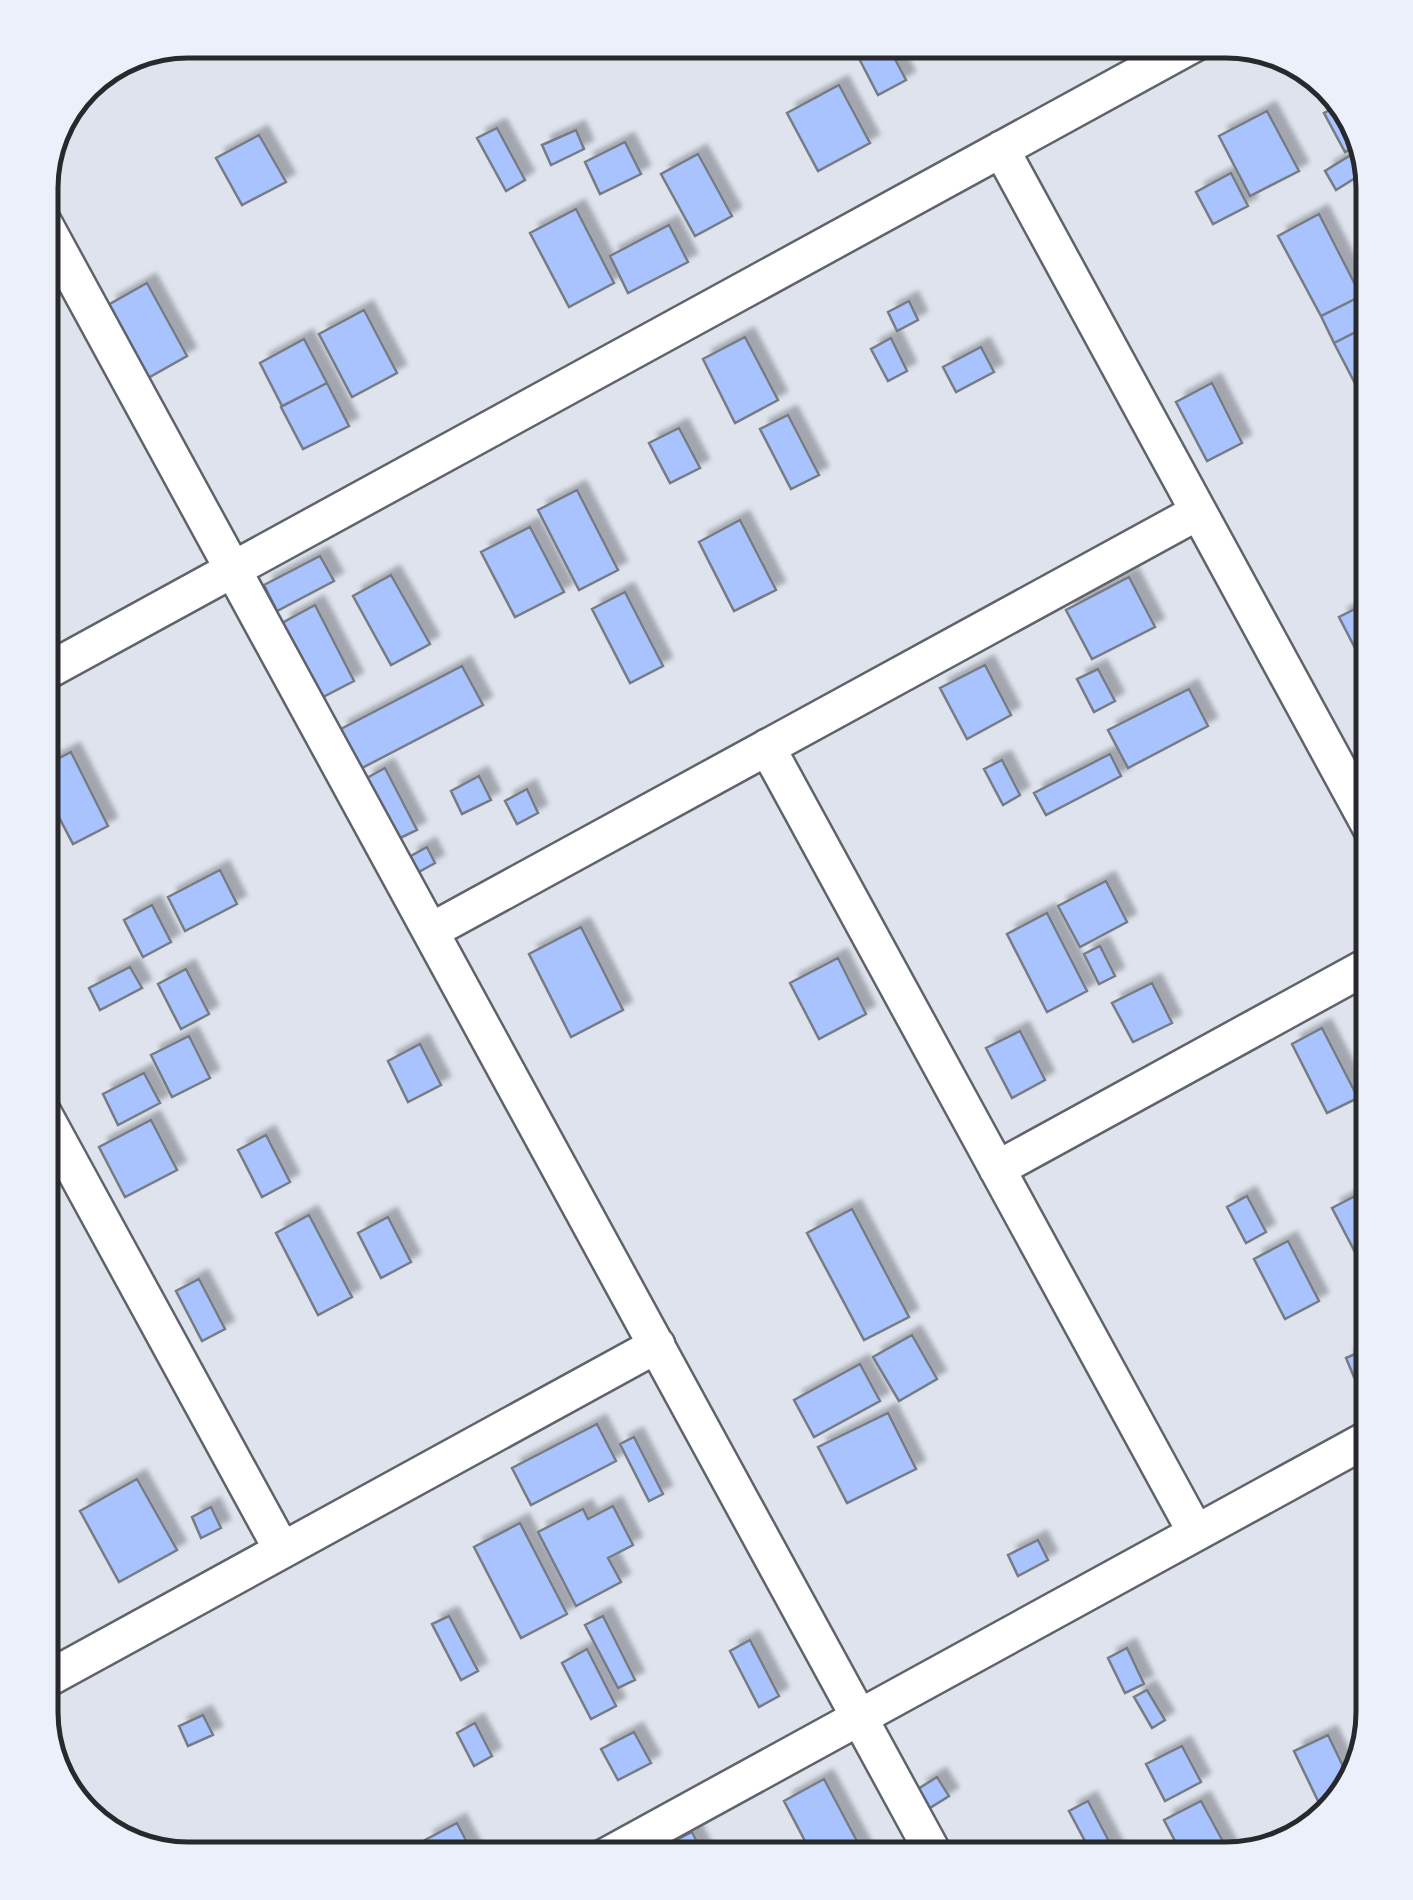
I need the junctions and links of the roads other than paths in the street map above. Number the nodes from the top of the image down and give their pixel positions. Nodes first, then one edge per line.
1 (1167, 58) edge
2 (1001, 150) junction
3 (58, 249) edge
4 (1198, 512) junction
5 (233, 570) junction
6 (58, 665) edge
7 (767, 747) junction
8 (1356, 801) edge
9 (431, 932) junction
10 (1356, 973) edge
11 (58, 1147) edge
12 (997, 1169) junction
13 (657, 1346) junction
14 (1356, 1445) edge
15 (1196, 1533) junction
16 (282, 1550) junction
17 (58, 1673) edge
18 (860, 1717) junction
19 (632, 1842) edge
20 (927, 1842) edge

1 - 2 street
2 - 4 street
2 - 5 street
3 - 5 street
4 - 7 street
4 - 8 street
5 - 6 street
5 - 9 street
7 - 9 street
7 - 12 street
9 - 13 street
10 - 12 street
11 - 16 street
12 - 15 street
13 - 16 street
13 - 18 street
14 - 15 street
15 - 18 street
16 - 17 street
18 - 19 street
18 - 20 street

